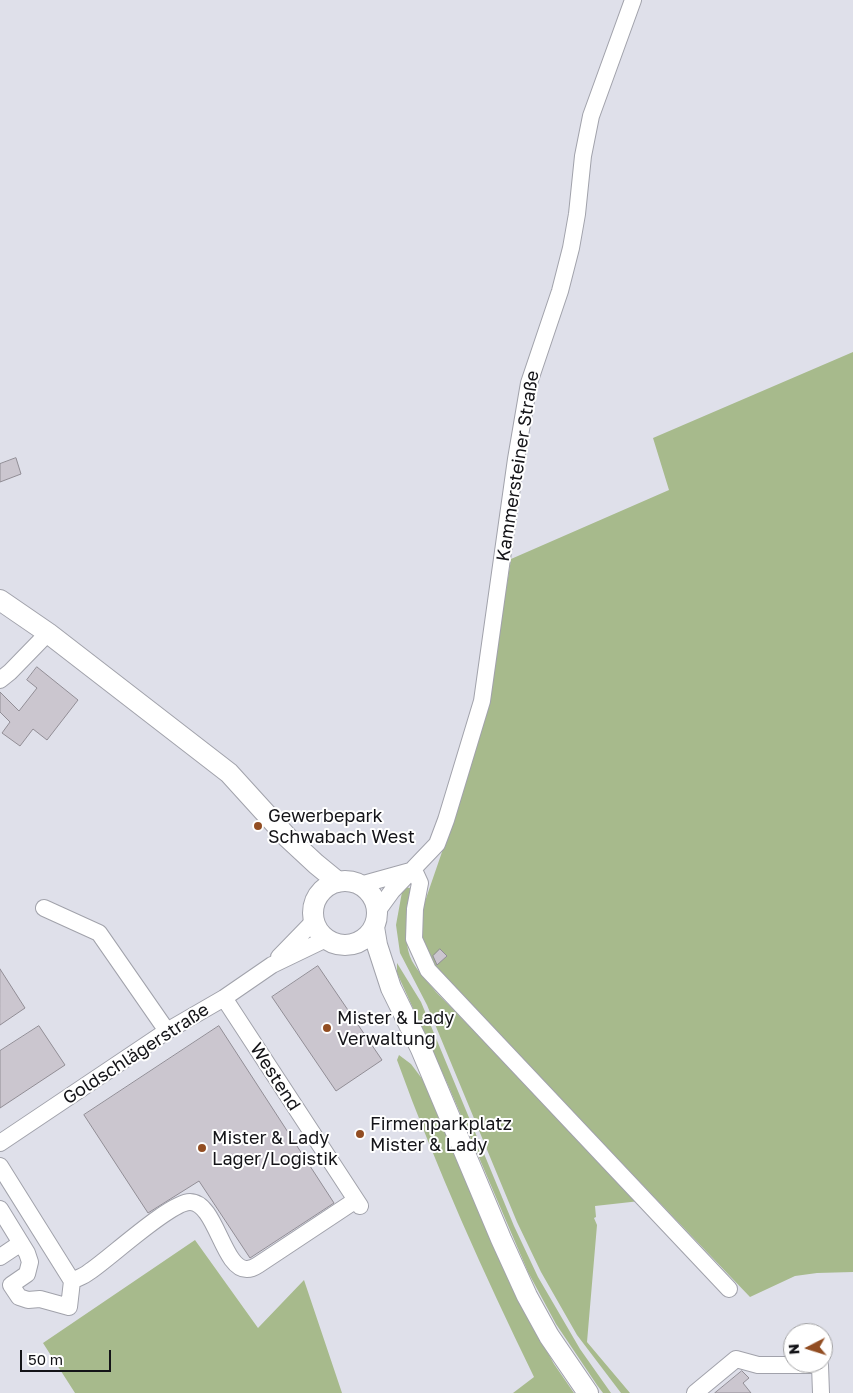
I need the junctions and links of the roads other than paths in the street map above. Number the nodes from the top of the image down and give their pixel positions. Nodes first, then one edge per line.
1 (633, 0) edge
2 (0, 600) edge
3 (48, 633) junction
4 (0, 680) edge
5 (288, 838) junction
6 (414, 870) junction
7 (338, 882) junction
8 (360, 885) junction
9 (317, 896) junction
10 (44, 908) dead end
11 (314, 920) junction
12 (375, 920) junction
13 (326, 939) junction
14 (350, 945) junction
15 (272, 965) junction
16 (392, 988) junction
17 (224, 998) junction
18 (167, 1031) junction
19 (0, 1142) edge
20 (0, 1166) edge
21 (0, 1209) edge
22 (21, 1243) junction
23 (0, 1257) edge
24 (72, 1281) junction
25 (6, 1289) edge
26 (729, 1289) dead end
27 (588, 1393) edge
28 (695, 1393) edge
29 (821, 1393) edge

1 - 6 street, Kammersteiner Straße
2 - 3 main road
3 - 4 street
3 - 5 main road
5 - 7 main road
5 - 9 main road
6 - 8 street
6 - 12 street, Kammersteiner Straße
6 - 26 street
7 - 8 main road
7 - 9 main road
8 - 12 main road
9 - 11 main road
10 - 18 street
11 - 13 main road
11 - 15 street, Goldschlägerstraße
12 - 14 main road
12 - 16 main road
13 - 14 main road
13 - 15 street, Goldschlägerstraße
14 - 16 main road
15 - 17 street, Goldschlägerstraße
16 - 27 main road
17 - 18 street, Goldschlägerstraße
17 - 24 street, Westend
18 - 19 street, Goldschlägerstraße
20 - 24 street
21 - 22 street
22 - 23 street
22 - 25 street
24 - 25 street
28 - 29 street

